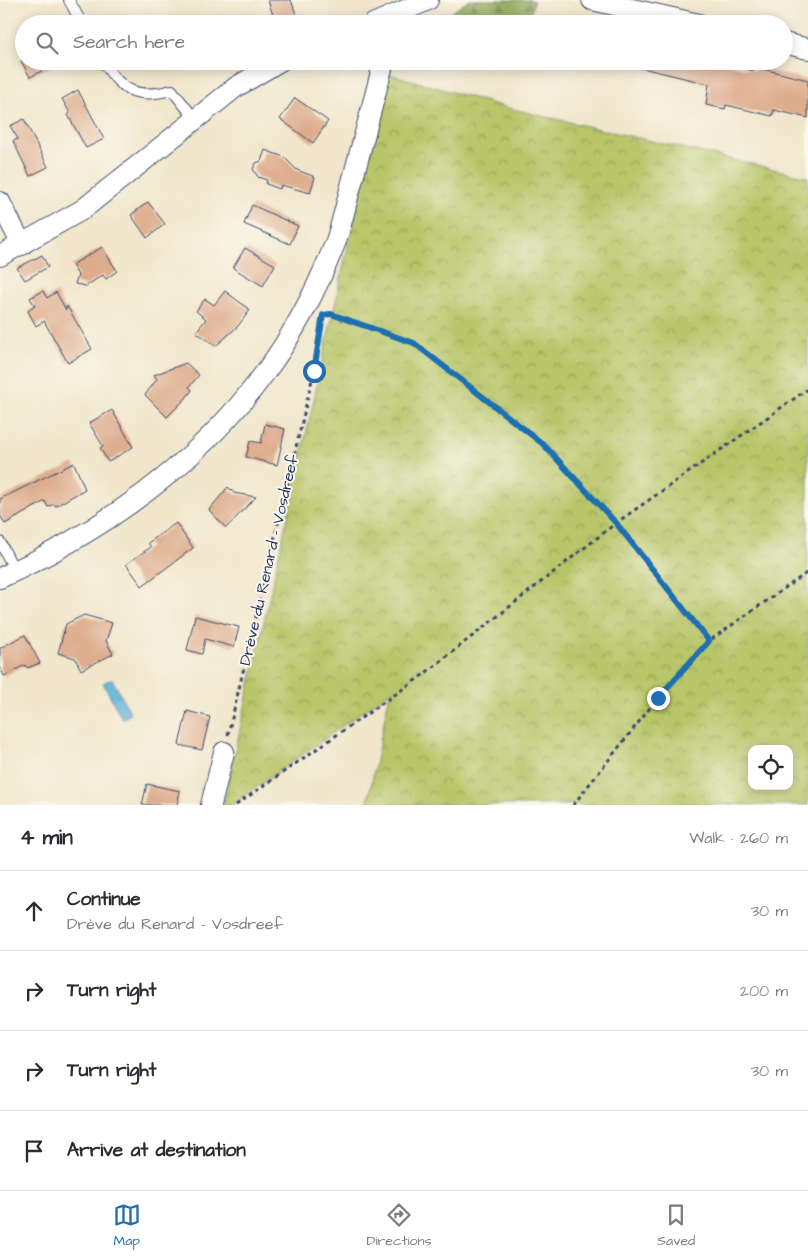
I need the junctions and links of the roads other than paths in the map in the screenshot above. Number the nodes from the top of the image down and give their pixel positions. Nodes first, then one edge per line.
1 (69, 0) edge
2 (428, 0) edge
3 (592, 0) edge
4 (77, 15) edge
5 (386, 15) edge
6 (659, 15) edge
7 (793, 45) edge
8 (808, 49) edge
9 (108, 70) edge
10 (265, 70) edge
11 (382, 70) edge
12 (194, 119) junction
13 (0, 202) edge
14 (22, 245) junction
15 (0, 256) edge
16 (0, 542) edge
17 (8, 574) edge
18 (224, 752) road end
19 (211, 805) edge

1 - 4 lane
2 - 5 street
3 - 6 street
7 - 8 street
9 - 12 lane
10 - 12 street
11 - 17 street
12 - 14 street
13 - 14 street
14 - 15 street
16 - 17 lane
18 - 19 street

